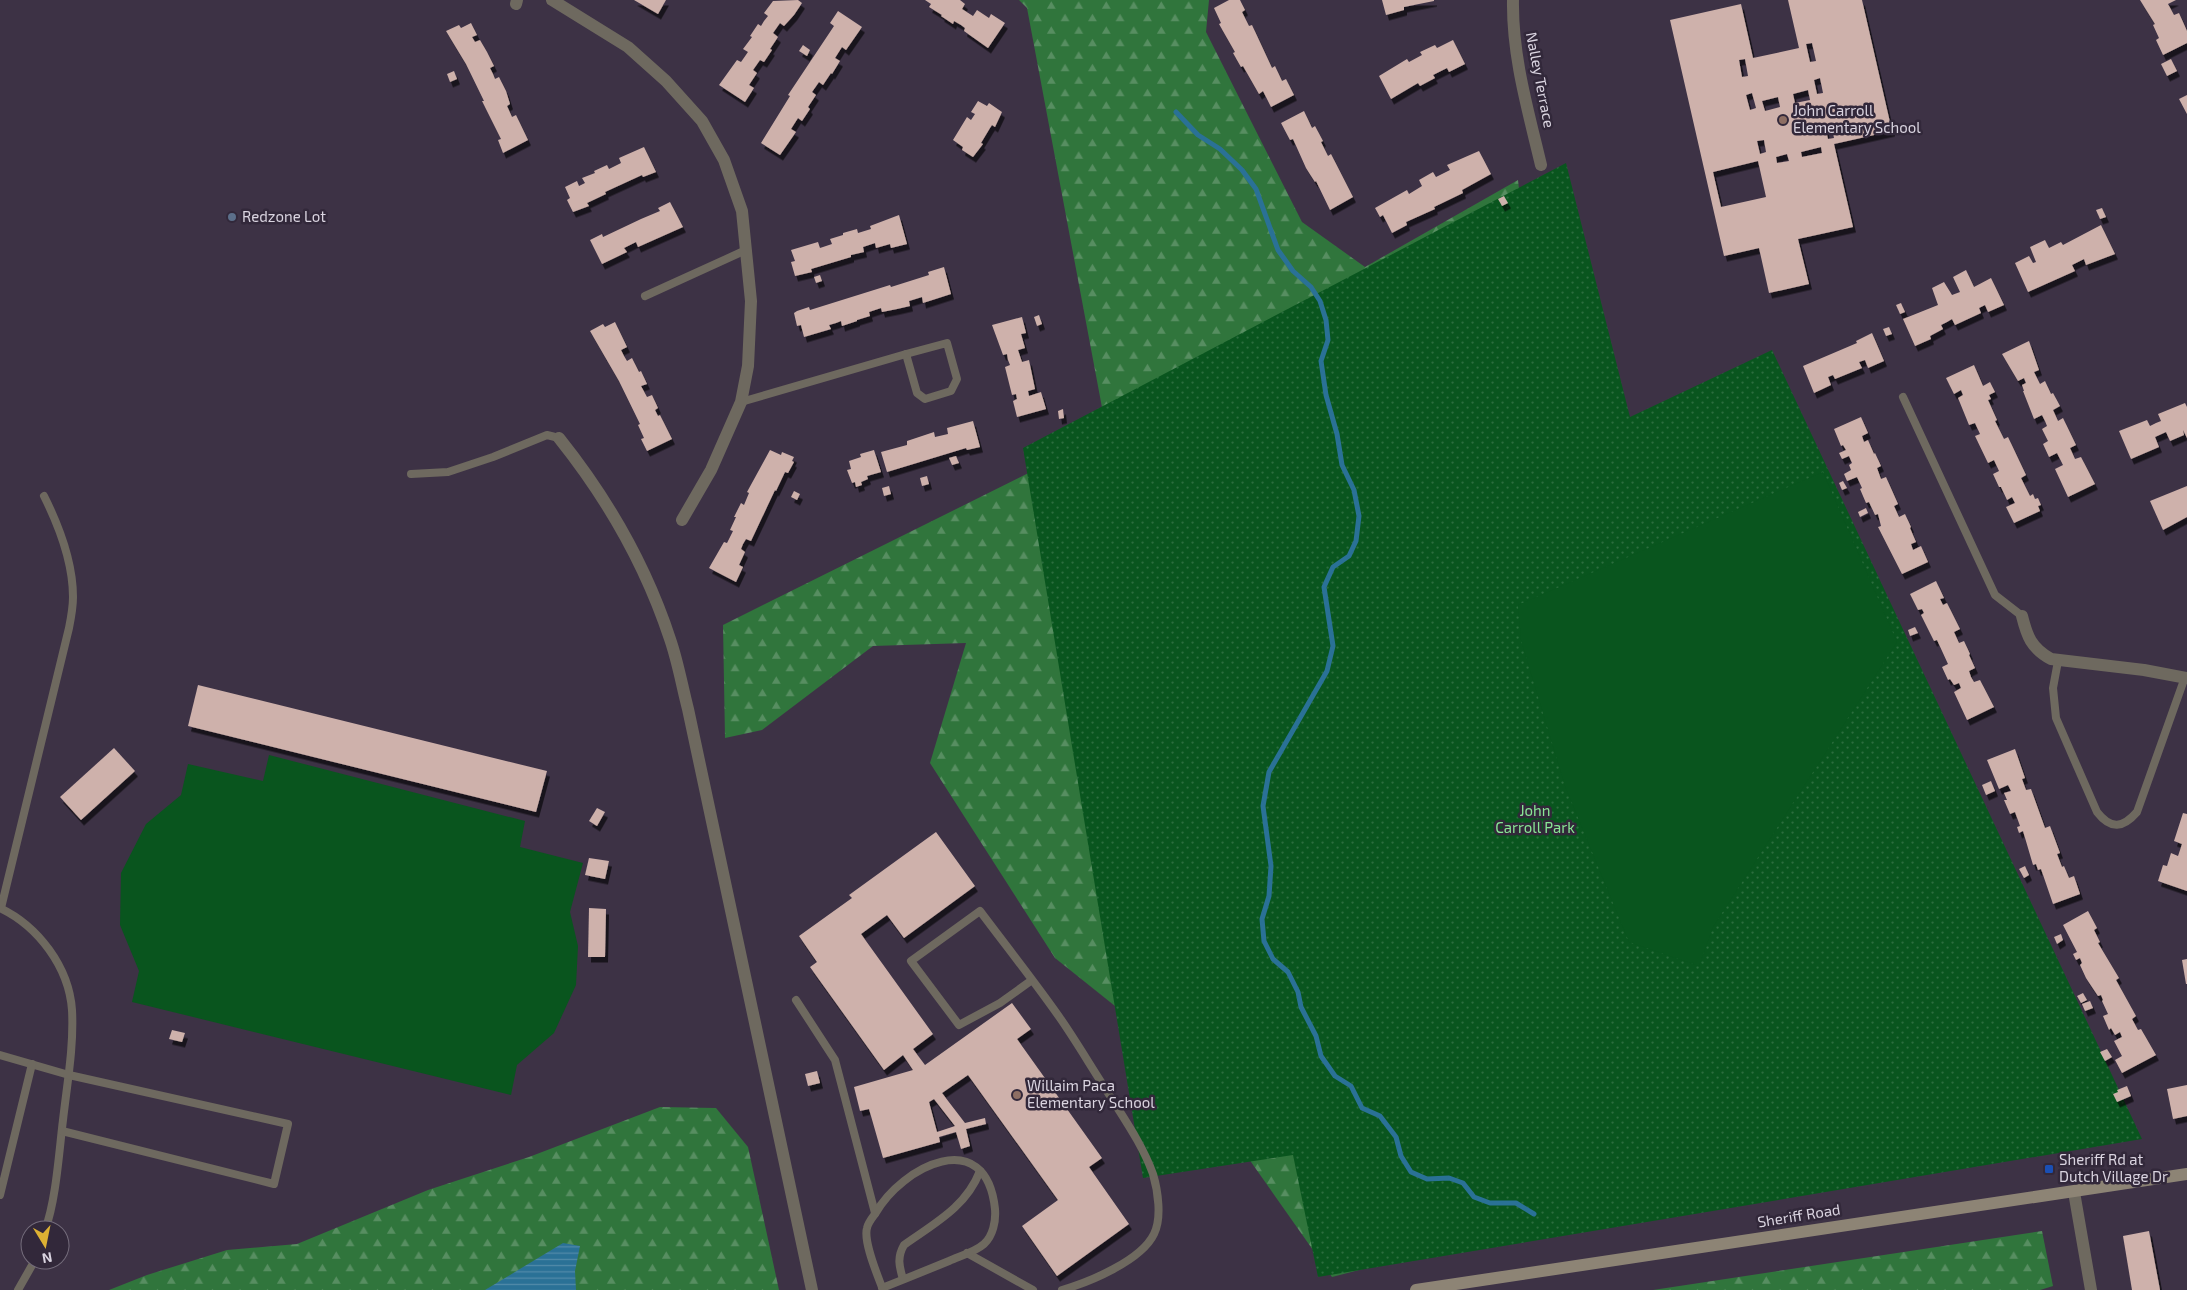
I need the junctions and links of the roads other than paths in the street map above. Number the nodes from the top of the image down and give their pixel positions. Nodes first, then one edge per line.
1 (552, 0) edge
2 (1513, 0) edge
3 (1541, 165) dead end
4 (746, 250) junction
5 (645, 296) dead end
6 (906, 354) junction
7 (1903, 397) dead end
8 (741, 402) junction
9 (559, 438) joint
10 (411, 474) dead end
11 (44, 496) dead end
12 (682, 520) dead end
13 (2022, 616) joint
14 (2058, 661) junction
15 (2186, 678) edge
16 (1, 908) edge
17 (1032, 980) junction
18 (796, 1000) dead end
19 (0, 1055) edge
20 (32, 1064) junction
21 (68, 1075) junction
22 (62, 1131) junction
23 (980, 1171) junction
24 (2187, 1174) edge
25 (2074, 1192) junction
26 (0, 1195) edge
27 (875, 1213) junction
28 (47, 1220) edge
29 (967, 1253) junction
30 (29, 1270) edge
31 (903, 1279) junction
32 (882, 1289) edge
33 (18, 1290) edge
34 (812, 1290) edge
35 (1033, 1290) edge
36 (1062, 1290) edge
37 (1416, 1290) edge
38 (2091, 1290) edge

1 - 4 street
2 - 3 street, Nalley Terrace
4 - 5 lane
4 - 8 street
6 - 6 lane
6 - 8 lane
7 - 13 lane
8 - 12 street
9 - 10 lane
9 - 34 street
11 - 16 lane
13 - 14 street
14 - 15 street
14 - 15 lane
16 - 21 lane
17 - 17 lane
17 - 36 lane
18 - 27 lane
19 - 20 lane
20 - 21 lane
20 - 26 lane
21 - 22 lane
21 - 22 lane
22 - 28 lane
23 - 27 lane
23 - 29 lane
23 - 31 lane
24 - 25 main road, Sheriff Road
25 - 37 main road, Sheriff Road
25 - 38 street
27 - 32 lane
29 - 31 lane
29 - 35 lane
30 - 33 lane
31 - 32 lane

